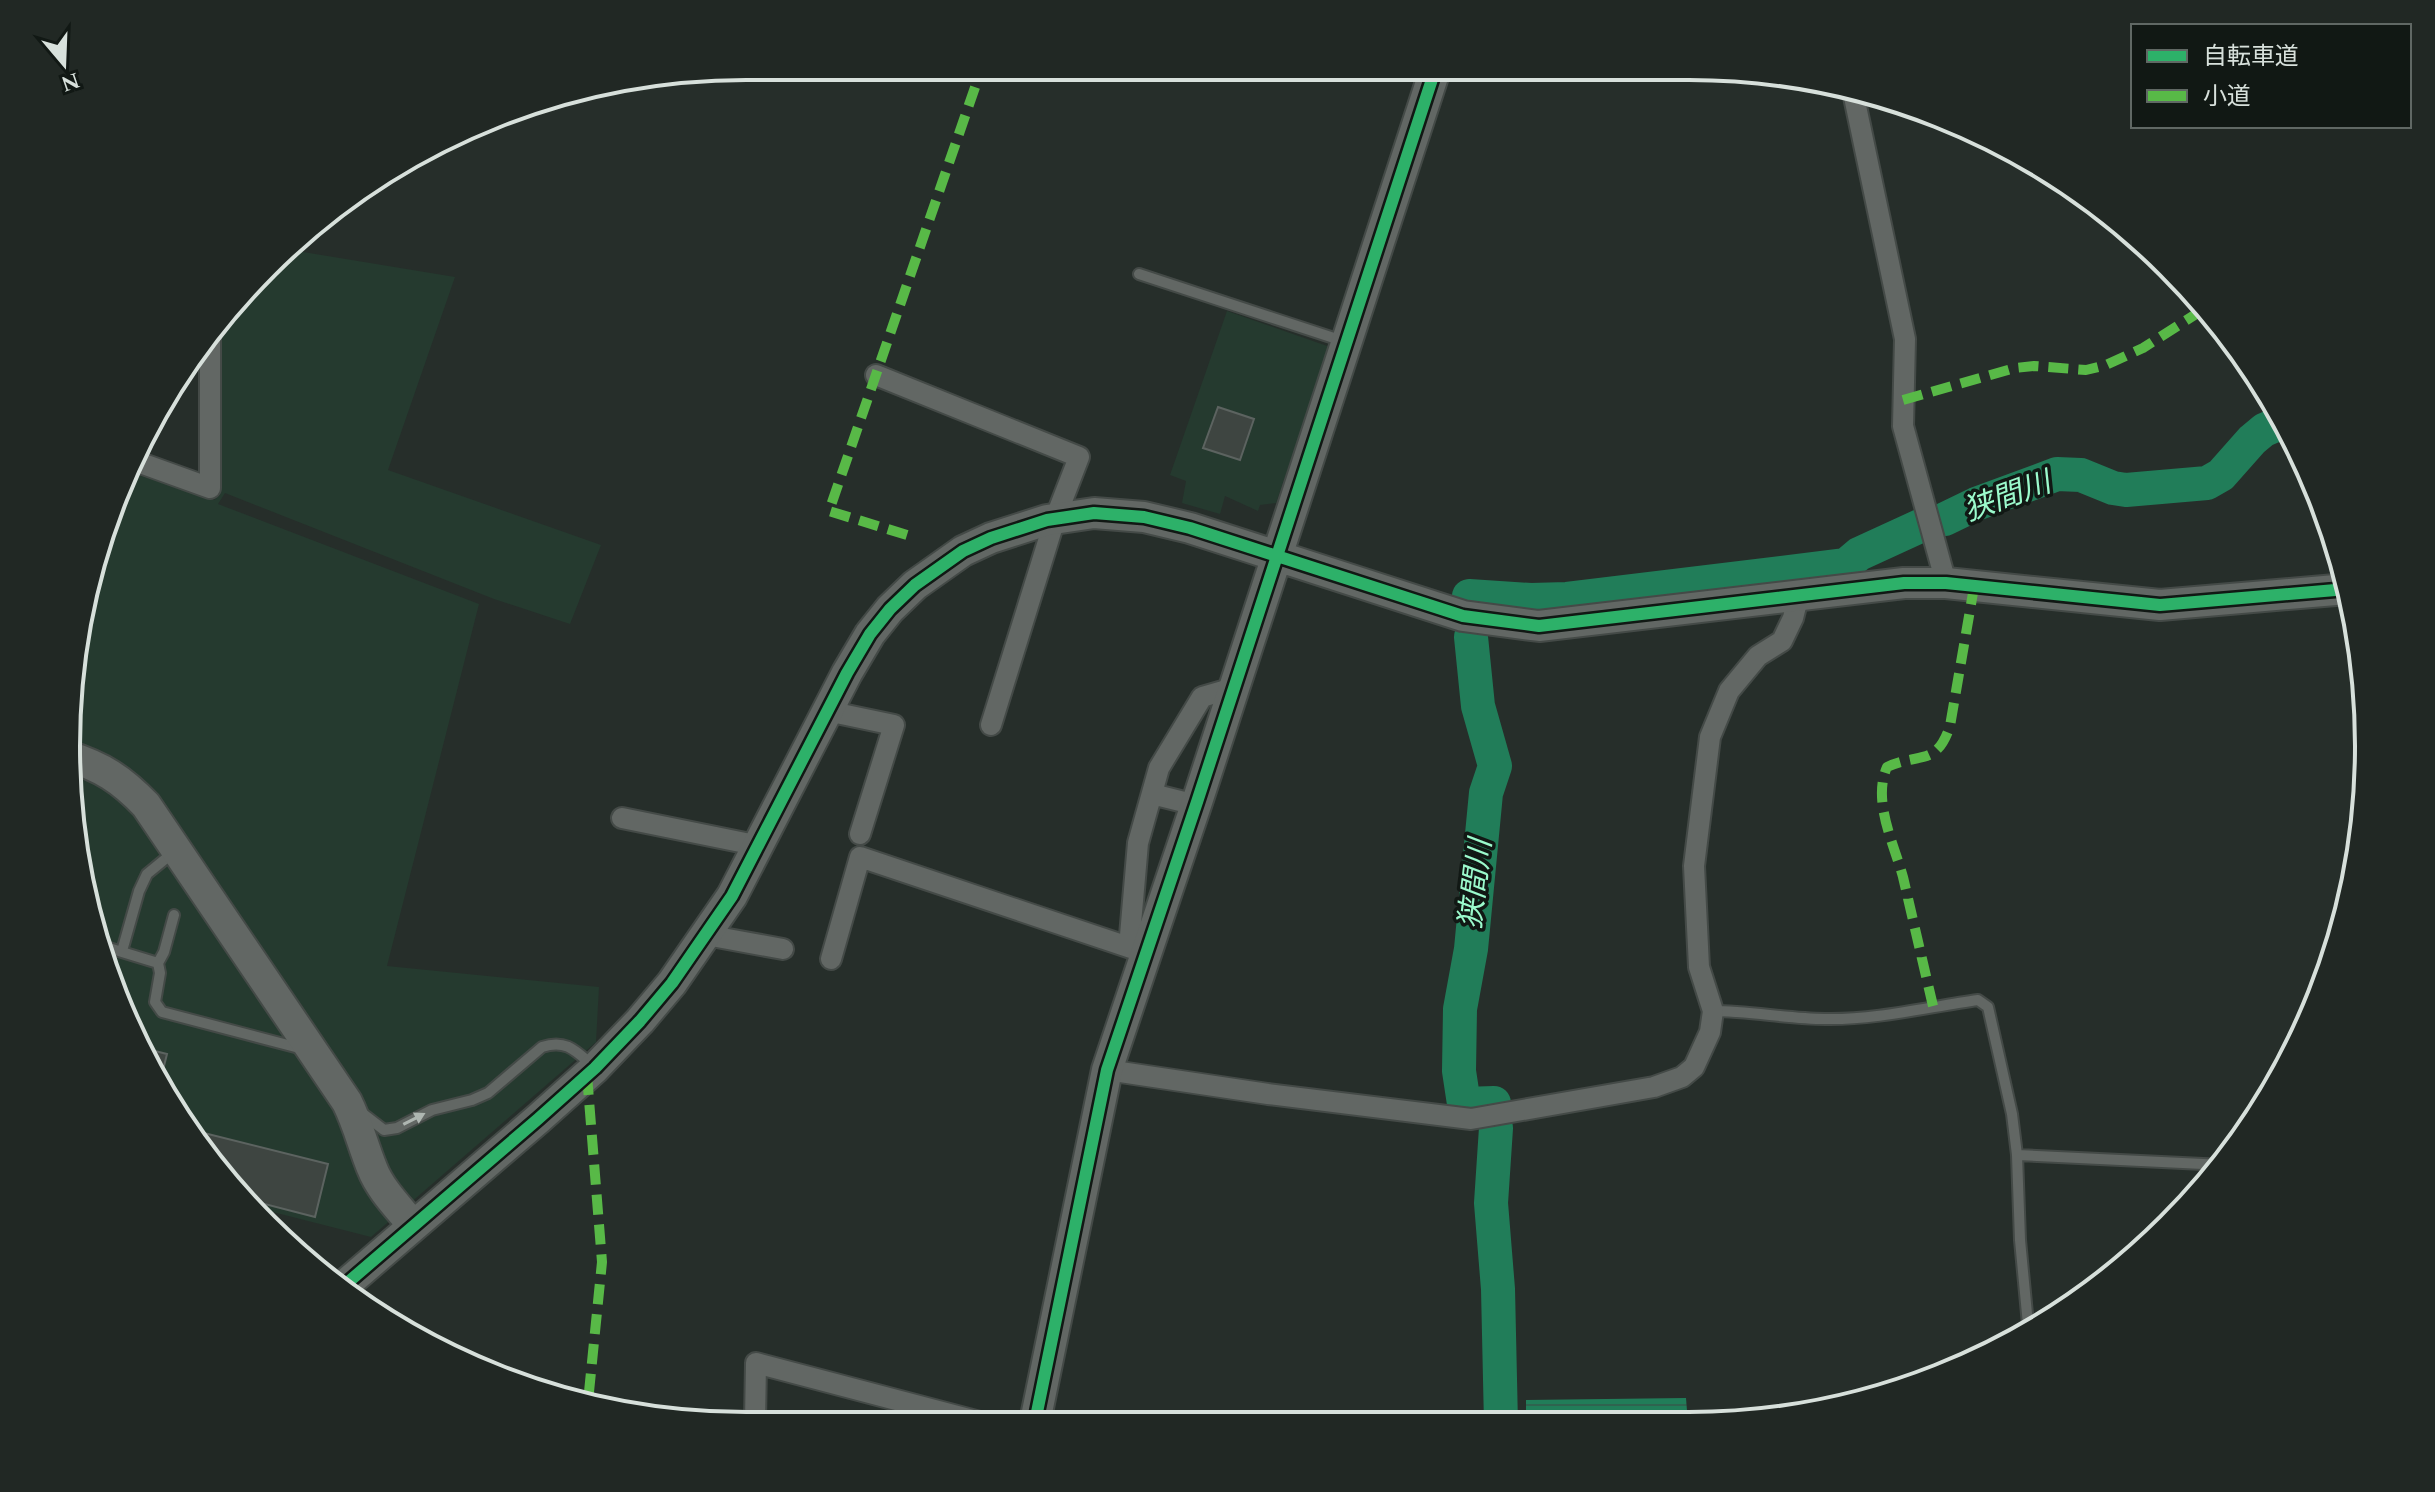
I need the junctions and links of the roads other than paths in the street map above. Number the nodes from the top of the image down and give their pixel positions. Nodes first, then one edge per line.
1 (1432, 80) edge
2 (1855, 102) edge
3 (1139, 274) dead end
4 (1345, 342) junction
5 (210, 352) edge
6 (876, 375) dead end
7 (143, 464) edge
8 (1055, 519) junction
9 (1275, 556) junction
10 (1946, 583) junction
11 (2336, 590) edge
12 (1799, 594) junction
13 (1233, 688) junction
14 (827, 711) junction
15 (991, 725) dead end
16 (80, 760) edge
17 (1152, 794) junction
18 (1196, 805) junction
19 (622, 818) dead end
20 (860, 834) dead end
21 (760, 846) junction
22 (176, 850) junction
23 (174, 915) dead end
24 (706, 935) junction
25 (112, 948) edge
26 (783, 949) dead end
27 (1138, 950) junction
28 (122, 951) junction
29 (831, 959) dead end
30 (158, 963) junction
31 (1713, 1011) junction
32 (312, 1052) junction
33 (595, 1068) junction
34 (1107, 1070) junction
35 (347, 1102) junction
36 (2017, 1155) junction
37 (2207, 1164) edge
38 (412, 1224) junction
39 (350, 1280) edge
40 (2028, 1320) edge
41 (755, 1412) edge
42 (942, 1412) edge
43 (1037, 1412) edge

1 - 4 street
2 - 10 street
3 - 4 lane
4 - 9 street
5 - 7 street
6 - 8 street
8 - 9 street
8 - 14 street
8 - 15 street
9 - 12 street
9 - 13 street
10 - 11 street
10 - 12 street
12 - 31 street
13 - 17 street
13 - 18 street
14 - 20 street
14 - 21 street
16 - 22 street
17 - 18 street
17 - 27 street
18 - 27 street
19 - 21 street
21 - 24 street
22 - 28 lane
22 - 32 street
23 - 30 lane
24 - 26 street
24 - 33 street
25 - 28 lane
27 - 29 street
27 - 34 street
28 - 30 lane
30 - 32 lane
31 - 34 street
31 - 36 lane
32 - 35 street
35 -> 33 lane
33 - 38 street
34 - 43 street
35 - 38 street
36 - 37 lane
36 - 40 lane
38 - 39 street
41 - 42 street

